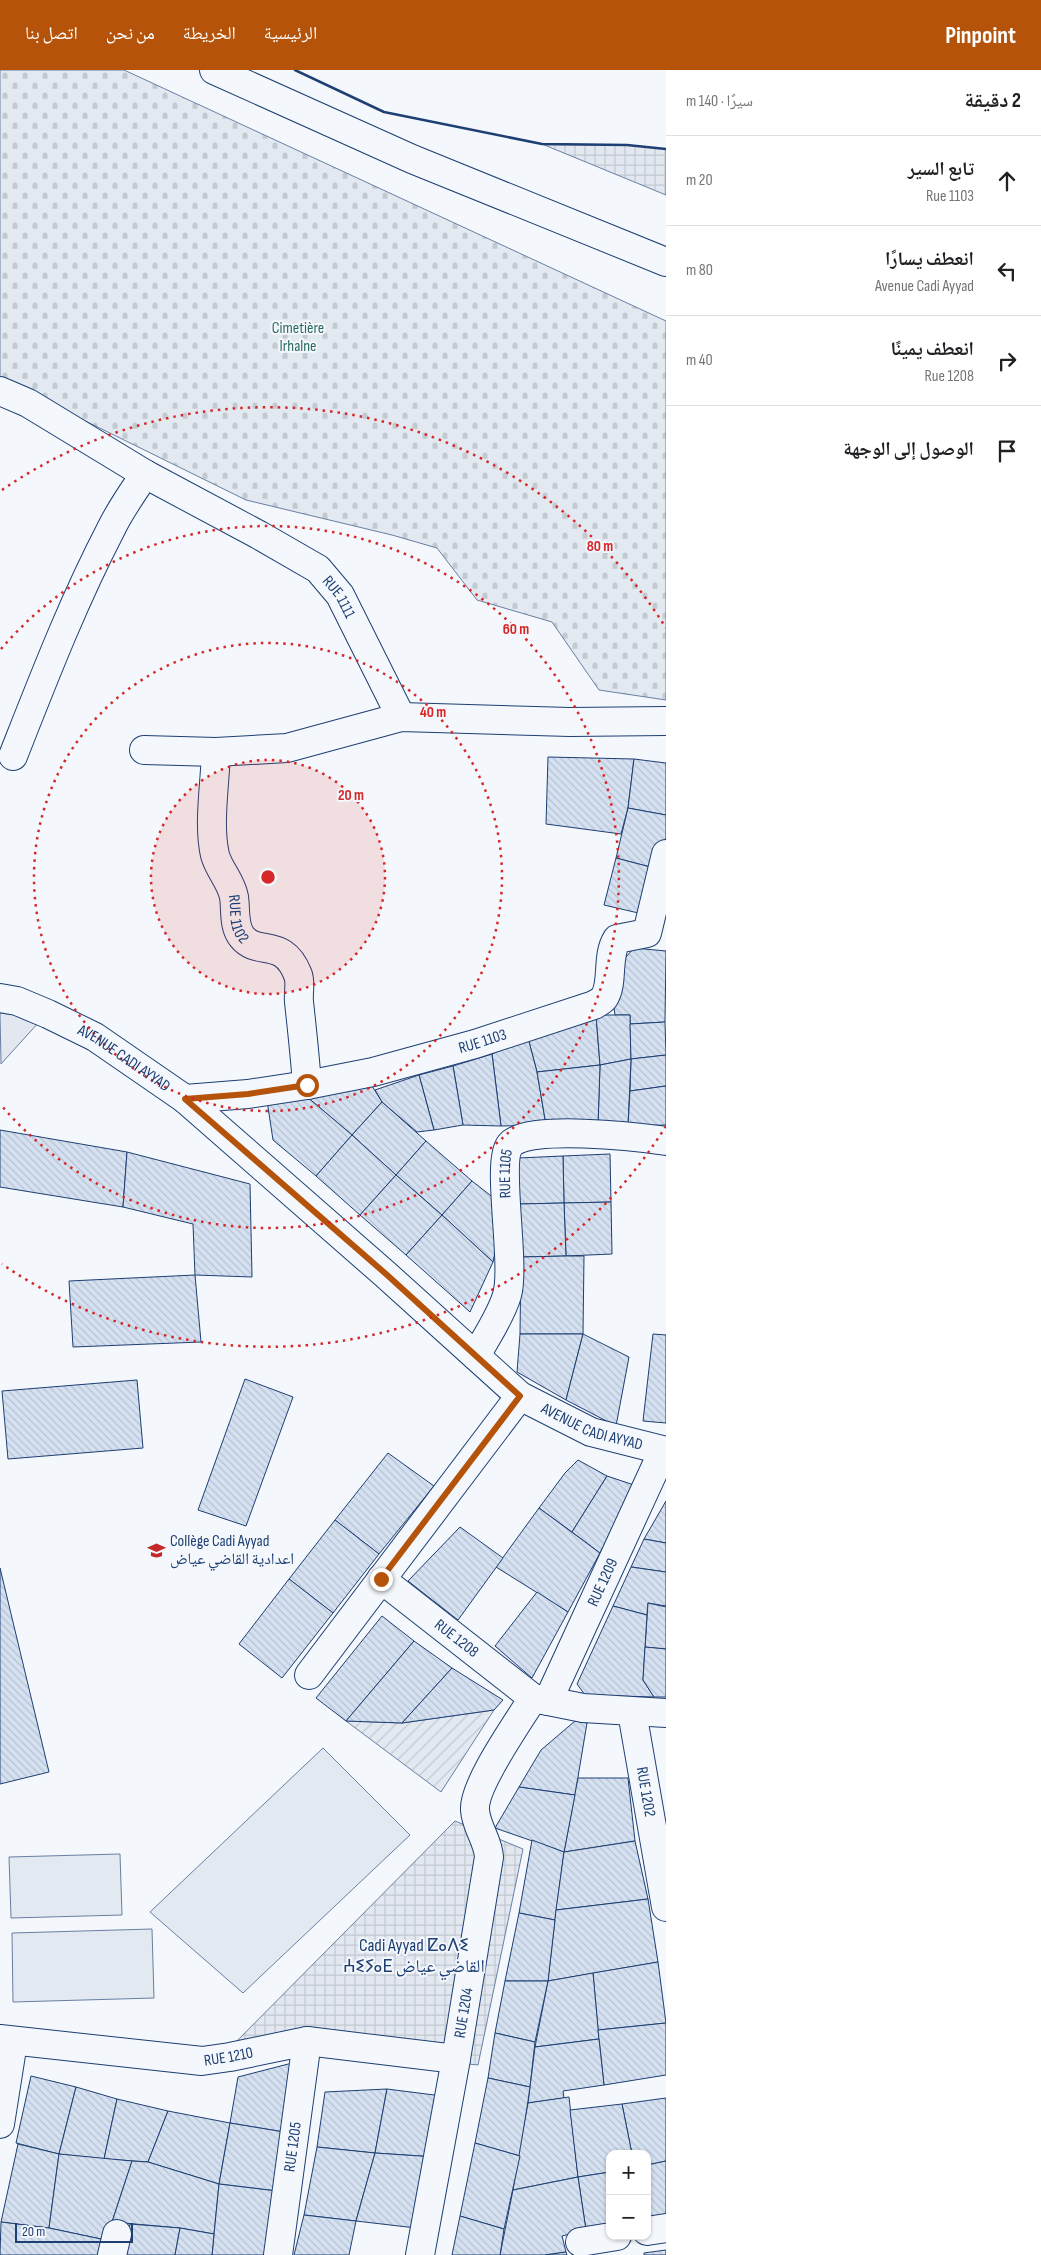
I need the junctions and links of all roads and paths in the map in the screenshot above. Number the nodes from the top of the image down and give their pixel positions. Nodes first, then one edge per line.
1 (214, 70) edge
2 (666, 262) edge
3 (0, 391) edge
4 (145, 474) junction
5 (401, 717) junction
6 (666, 721) edge
7 (144, 750) dead end
8 (216, 752) junction
9 (13, 756) dead end
10 (666, 854) edge
11 (657, 937) edge
12 (0, 998) edge
13 (307, 1085) junction
14 (185, 1099) junction
15 (666, 1140) edge
16 (476, 1356) junction
17 (520, 1396) junction
18 (665, 1451) edge
19 (381, 1579) junction
20 (309, 1675) dead end
21 (540, 1699) junction
22 (632, 1712) junction
23 (666, 1714) edge
24 (666, 1907) edge
25 (7, 2040) edge
26 (307, 2041) junction
27 (456, 2059) junction
28 (0, 2124) edge
29 (666, 2228) edge
30 (651, 2230) edge
31 (606, 2238) edge
32 (580, 2242) dead end
33 (278, 2255) edge
34 (420, 2255) edge

1 - 2 street
3 - 4 street, RUE 1111
4 - 5 street, RUE 1111
4 - 9 street
5 - 6 street
5 - 8 street
7 - 8 street
8 - 13 street, RUE 1102
10 - 11 street, RUE 1103
11 - 13 street, RUE 1103
12 - 14 street, AVENUE CADI AYYAD
13 - 14 street, RUE 1103
14 - 16 street, AVENUE CADI AYYAD
15 - 16 street, RUE 1105
16 - 17 street, AVENUE CADI AYYAD
17 - 18 street, AVENUE CADI AYYAD
17 - 19 street
18 - 21 street, RUE 1209
19 - 20 street
19 - 21 street, RUE 1208
21 - 22 street
21 - 27 street, RUE 1204
22 - 23 street
22 - 24 street, RUE 1202
25 - 26 street, RUE 1210
25 - 28 street
26 - 27 street, RUE 1210
26 - 33 street, RUE 1205
27 - 34 street, RUE 1204
29 - 30 street
31 - 32 street

